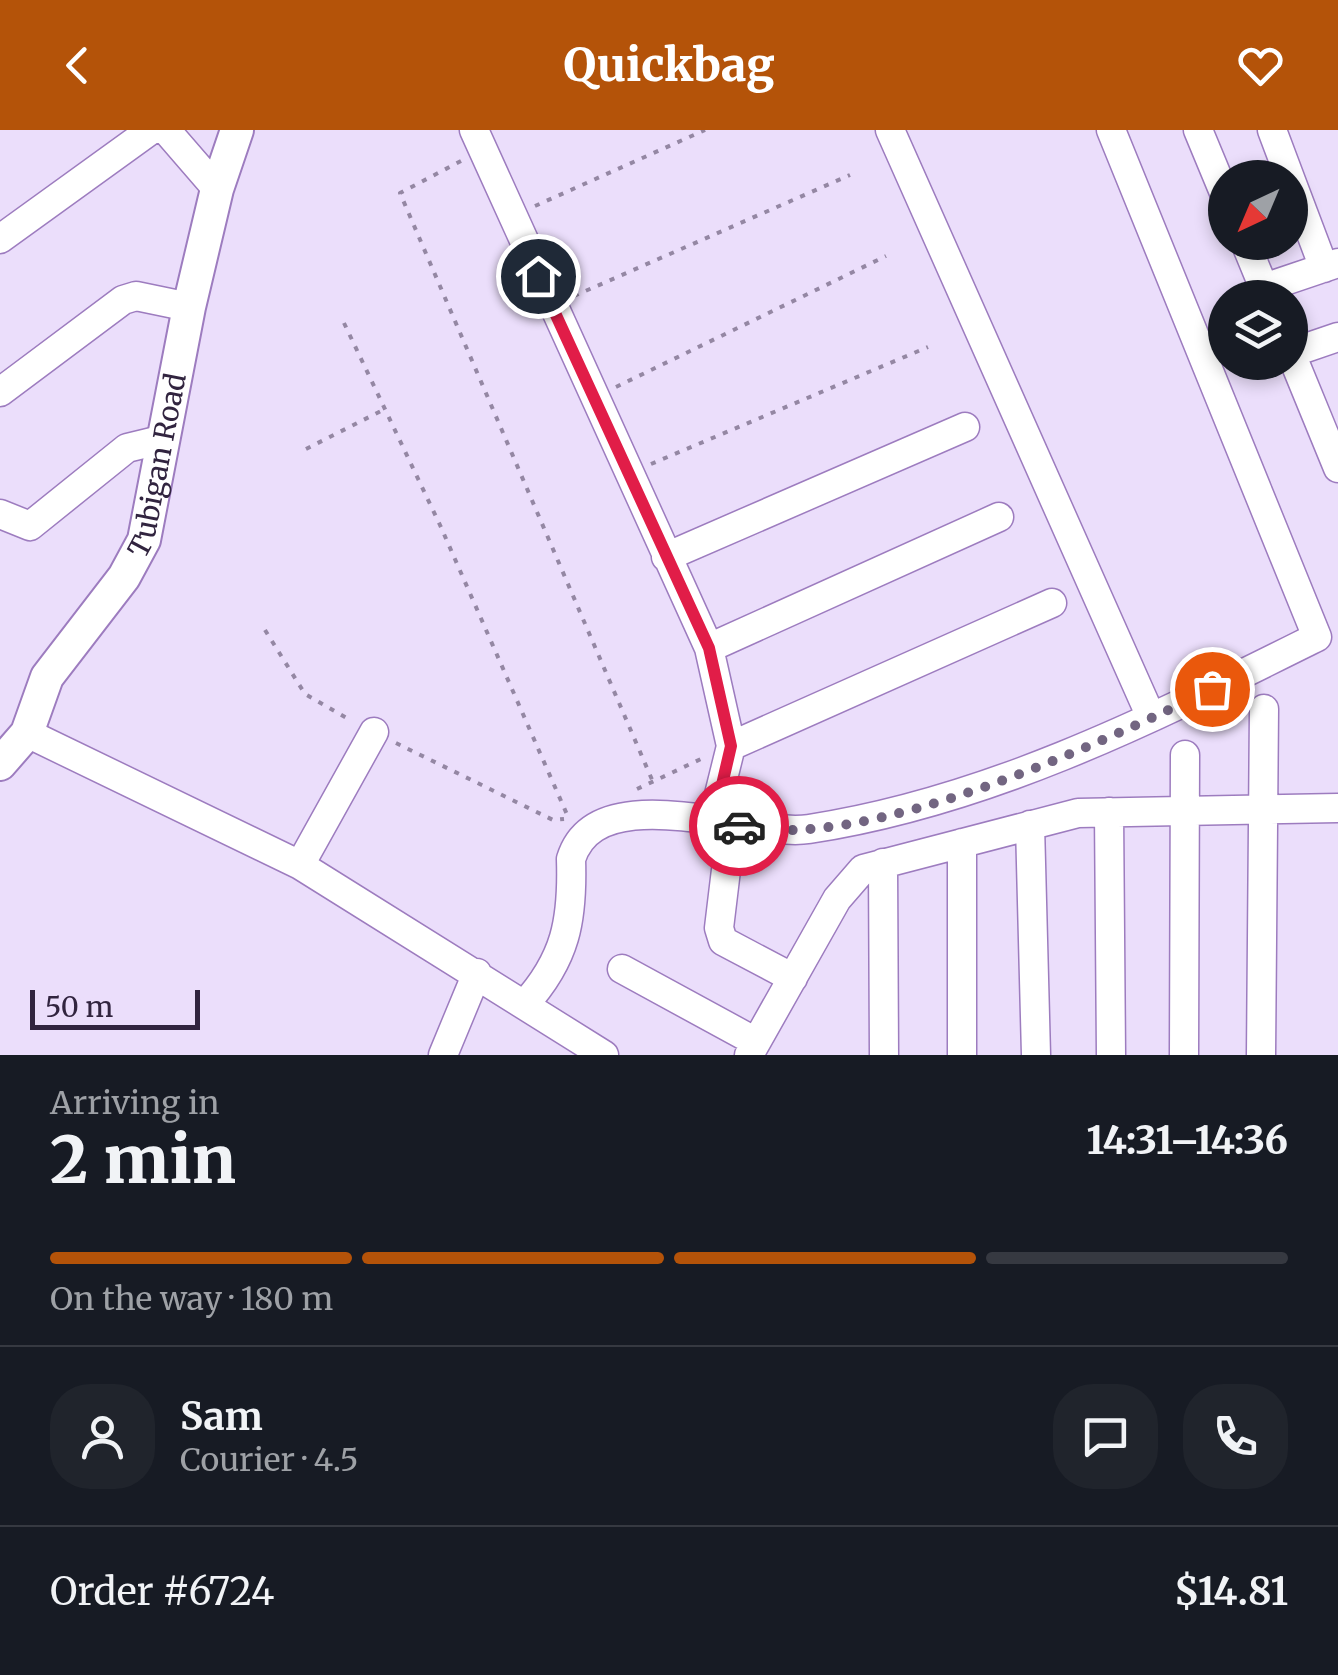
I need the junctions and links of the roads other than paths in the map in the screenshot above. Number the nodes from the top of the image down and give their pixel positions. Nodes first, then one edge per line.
1 (152, 130) edge
2 (166, 130) edge
3 (237, 130) edge
4 (890, 130) edge
5 (1111, 130) edge
6 (1198, 130) edge
7 (1272, 130) edge
8 (478, 140) edge
9 (1210, 160) edge
10 (1283, 160) edge
11 (217, 189) junction
12 (1308, 217) edge
13 (0, 238) edge
14 (1331, 266) edge
15 (1297, 280) edge
16 (189, 307) junction
17 (1338, 337) edge
18 (1308, 346) edge
19 (1306, 380) edge
20 (0, 392) edge
21 (1329, 422) edge
22 (965, 427) dead end
23 (164, 439) junction
24 (1338, 468) edge
25 (0, 514) edge
26 (998, 517) dead end
27 (666, 556) junction
28 (1052, 603) dead end
29 (709, 648) junction
30 (1264, 710) dead end
31 (1151, 717) junction
32 (374, 732) road end
33 (28, 733) junction
34 (731, 746) junction
35 (1185, 755) dead end
36 (0, 764) edge
37 (1338, 808) edge
38 (1262, 809) junction
39 (1184, 810) junction
40 (1110, 812) junction
41 (714, 819) junction
42 (1030, 825) junction
43 (962, 843) junction
44 (883, 863) junction
45 (300, 864) junction
46 (726, 870) dead end
47 (622, 969) dead end
48 (477, 974) junction
49 (793, 978) junction
50 (524, 1005) junction
51 (752, 1048) edge
52 (443, 1055) edge
53 (604, 1055) edge
54 (884, 1055) edge
55 (962, 1055) edge
56 (1036, 1055) edge
57 (1111, 1055) edge
58 (1184, 1055) edge
59 (1260, 1055) edge

1 - 13 street
2 - 11 street
3 - 11 street, Tubigan Road
4 - 31 street
5 - 31 street
6 - 9 street
7 - 10 street
8 - 27 street
11 - 16 street, Tubigan Road
12 - 14 street
14 - 15 street
16 - 20 street
16 - 23 street, Tubigan Road
17 - 18 street
19 - 21 street
21 - 24 street
22 - 27 street
23 - 25 street
23 - 33 street, Tubigan Road
26 - 29 street
27 - 29 street
28 - 34 street
29 - 34 street
30 - 38 street
31 - 41 street
32 - 45 street
33 - 36 street, Tubigan Road
33 - 45 street
34 - 41 street
35 - 39 street
37 - 38 street
38 - 39 street
38 - 59 street
39 - 40 street
39 - 58 street
40 - 42 street
40 - 57 street
41 - 50 street
42 - 43 street
42 - 56 street
43 - 44 street
43 - 55 street
44 - 49 street
44 - 54 street
45 - 48 street
46 - 49 street
47 - 51 street
48 - 50 street
48 - 52 street
49 - 51 street
50 - 53 street

